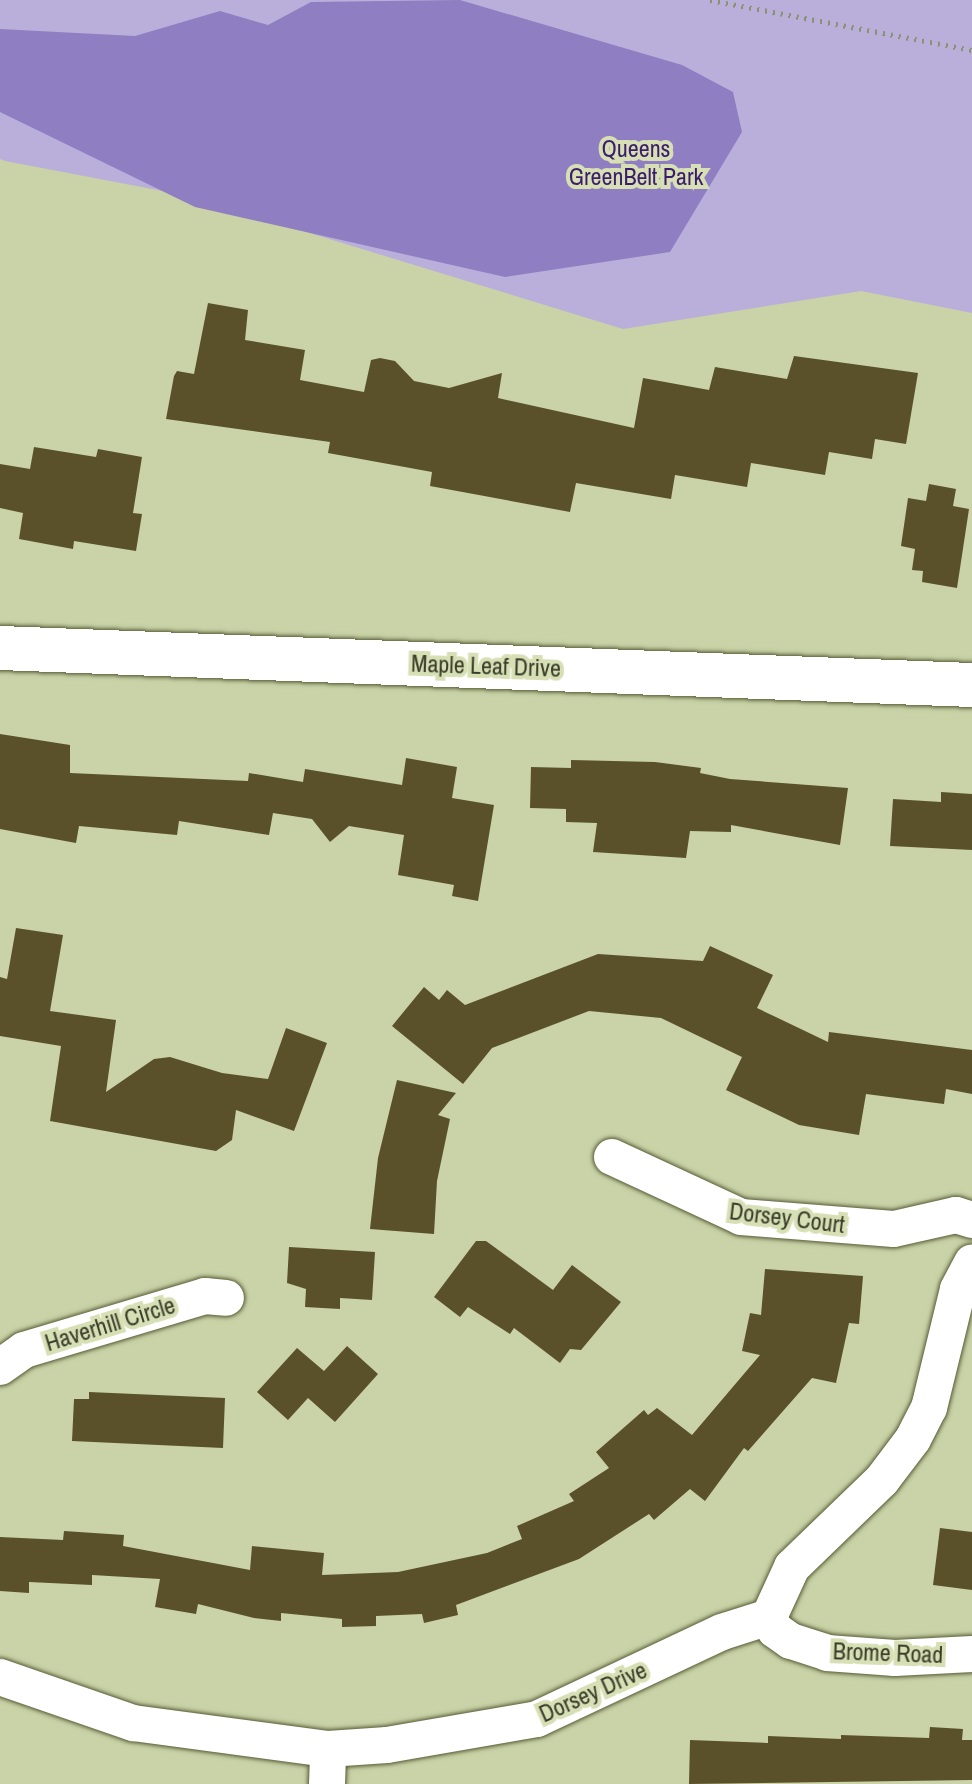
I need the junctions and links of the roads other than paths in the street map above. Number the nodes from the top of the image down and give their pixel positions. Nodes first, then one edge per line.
1 (0, 648) edge
2 (972, 685) edge
3 (612, 1157) dead end
4 (972, 1220) edge
5 (972, 1263) edge
6 (226, 1298) dead end
7 (0, 1367) edge
8 (769, 1617) junction
9 (972, 1654) edge
10 (0, 1677) edge
11 (328, 1766) edge

1 - 2 street, Maple Leaf Drive
3 - 4 street, Dorsey Court
5 - 8 street
6 - 7 street, Haverhill Circle
8 - 9 street, Brome Road
8 - 11 street, Dorsey Drive
10 - 11 street, Dorsey Drive

